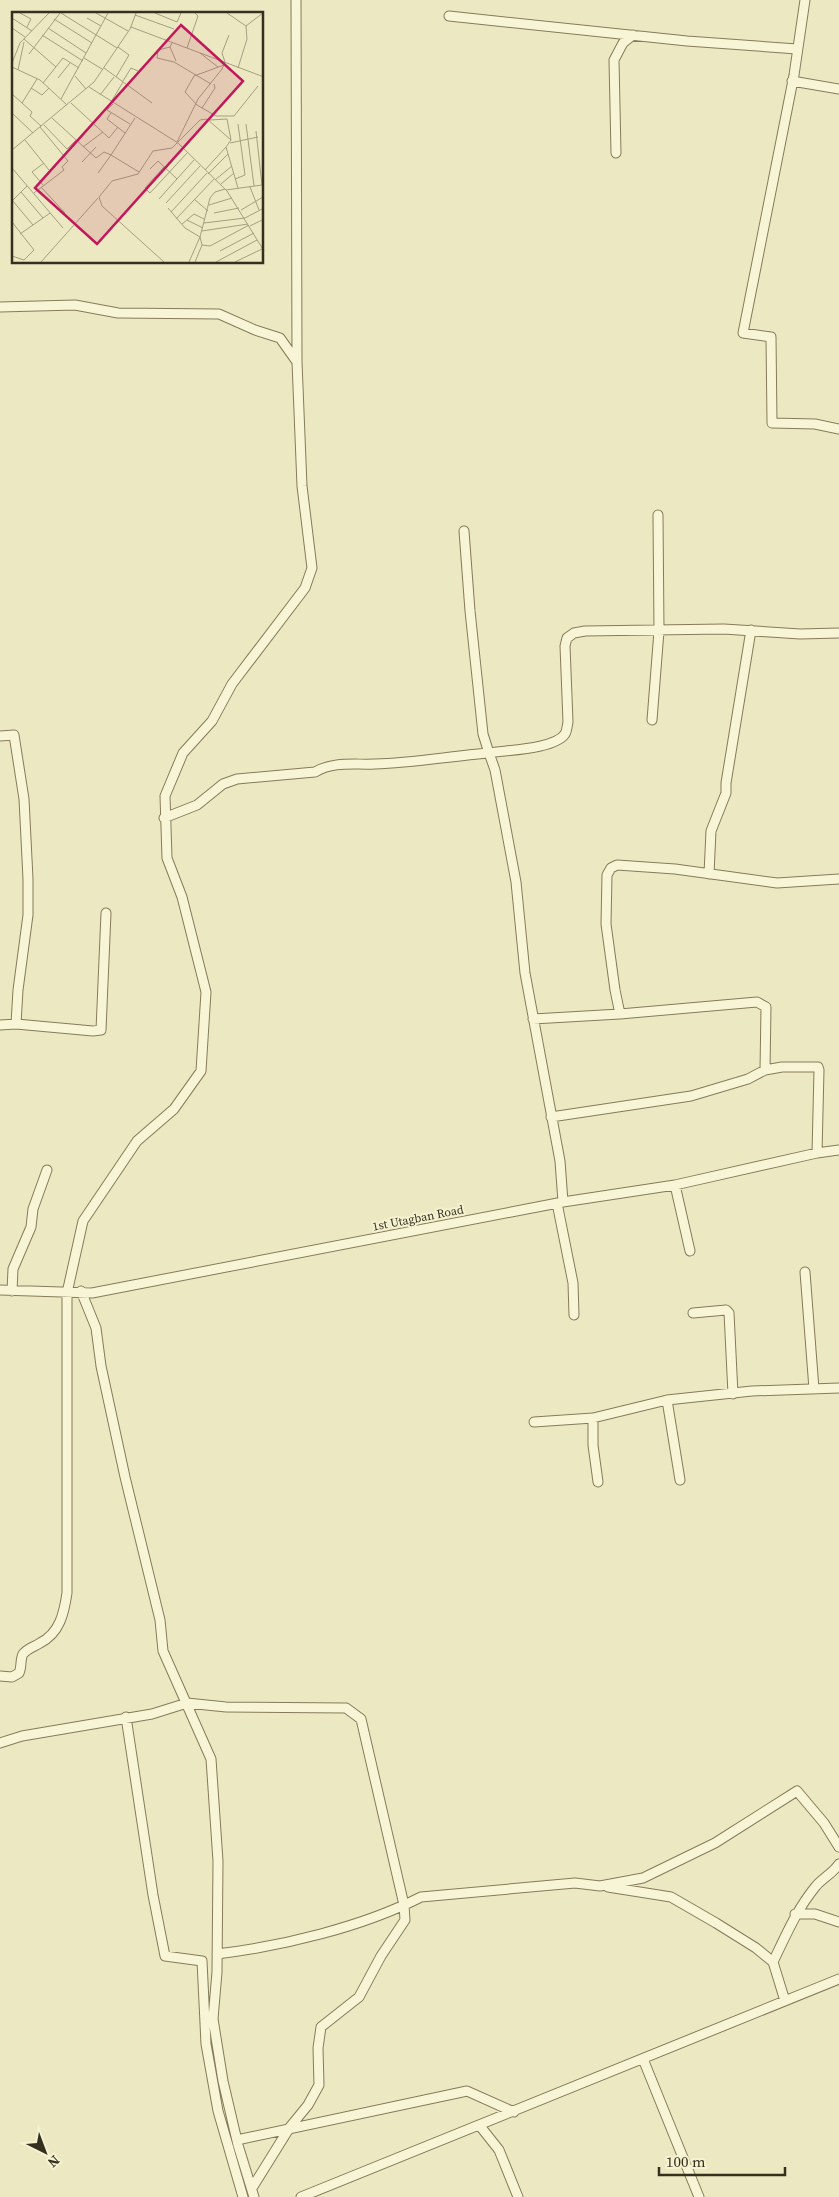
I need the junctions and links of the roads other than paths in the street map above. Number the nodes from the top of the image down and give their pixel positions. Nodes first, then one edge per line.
1 (296, 0) edge
2 (806, 0) edge
3 (449, 16) dead end
4 (633, 35) junction
5 (797, 49) junction
6 (792, 81) junction
7 (839, 88) edge
8 (616, 153) dead end
9 (0, 306) edge
10 (297, 362) junction
11 (839, 429) edge
12 (658, 515) dead end
13 (464, 531) dead end
14 (750, 630) junction
15 (659, 631) junction
16 (839, 633) edge
17 (652, 720) dead end
18 (0, 736) edge
19 (489, 753) junction
20 (164, 818) junction
21 (709, 874) junction
22 (839, 880) edge
23 (106, 913) dead end
24 (620, 1014) junction
25 (533, 1018) junction
26 (0, 1024) edge
27 (16, 1024) junction
28 (765, 1070) junction
29 (551, 1117) junction
30 (839, 1150) edge
31 (817, 1153) junction
32 (47, 1170) dead end
33 (675, 1185) junction
34 (560, 1203) junction
35 (690, 1251) dead end
36 (805, 1272) dead end
37 (0, 1290) edge
38 (12, 1290) junction
39 (81, 1291) junction
40 (67, 1293) junction
41 (693, 1313) dead end
42 (574, 1315) dead end
43 (839, 1388) edge
44 (814, 1389) junction
45 (733, 1394) junction
46 (666, 1400) junction
47 (593, 1418) junction
48 (534, 1422) dead end
49 (680, 1480) dead end
50 (598, 1482) dead end
51 (0, 1676) edge
52 (187, 1703) junction
53 (126, 1718) junction
54 (0, 1744) edge
55 (839, 1847) edge
56 (839, 1864) edge
57 (600, 1886) junction
58 (404, 1905) junction
59 (795, 1914) junction
60 (839, 1922) edge
61 (217, 1954) junction
62 (773, 1962) junction
63 (839, 1979) edge
64 (784, 2001) junction
65 (643, 2059) junction
66 (514, 2112) junction
67 (480, 2126) junction
68 (290, 2127) junction
69 (237, 2140) junction
70 (253, 2192) edge
71 (243, 2197) edge
72 (301, 2197) edge
73 (518, 2197) edge
74 (698, 2197) edge

1 - 10 street
2 - 5 street
3 - 4 street
4 - 5 street
4 - 8 street
5 - 6 street
6 - 7 street
6 - 11 street
9 - 10 street
10 - 20 street
12 - 15 street
13 - 19 street
14 - 15 street
14 - 16 street
14 - 21 street
15 - 17 street
15 - 19 street
18 - 27 street
19 - 20 street
19 - 25 street
20 - 40 street
21 - 22 street
21 - 24 street
23 - 27 street
24 - 25 street
24 - 28 street
25 - 29 street
26 - 27 street
28 - 29 street
28 - 31 street
29 - 34 street
30 - 31 street, 1st Utagban Road
31 - 33 street, 1st Utagban Road
32 - 38 street
33 - 34 street, 1st Utagban Road
33 - 35 street
34 - 39 street, 1st Utagban Road
34 - 42 street
36 - 44 street
37 - 38 street, 1st Utagban Road
38 - 40 street, 1st Utagban Road
39 - 40 street, 1st Utagban Road
39 - 52 street
40 - 51 street
41 - 45 street
43 - 44 street
44 - 45 street
45 - 46 street
46 - 47 street
46 - 49 street
47 - 48 street
47 - 50 street
52 - 53 street
52 - 58 street
52 - 61 street
53 - 54 street
53 - 71 street
55 - 57 street
56 - 59 street
57 - 58 street
57 - 62 street
58 - 61 street
58 - 68 street
59 - 60 street
59 - 62 street
61 - 69 street
62 - 64 street
63 - 64 street
64 - 65 street
65 - 66 street
65 - 74 street
66 - 67 street
66 - 68 street
67 - 72 street
67 - 73 street
68 - 69 street
68 - 70 street
69 - 70 street

